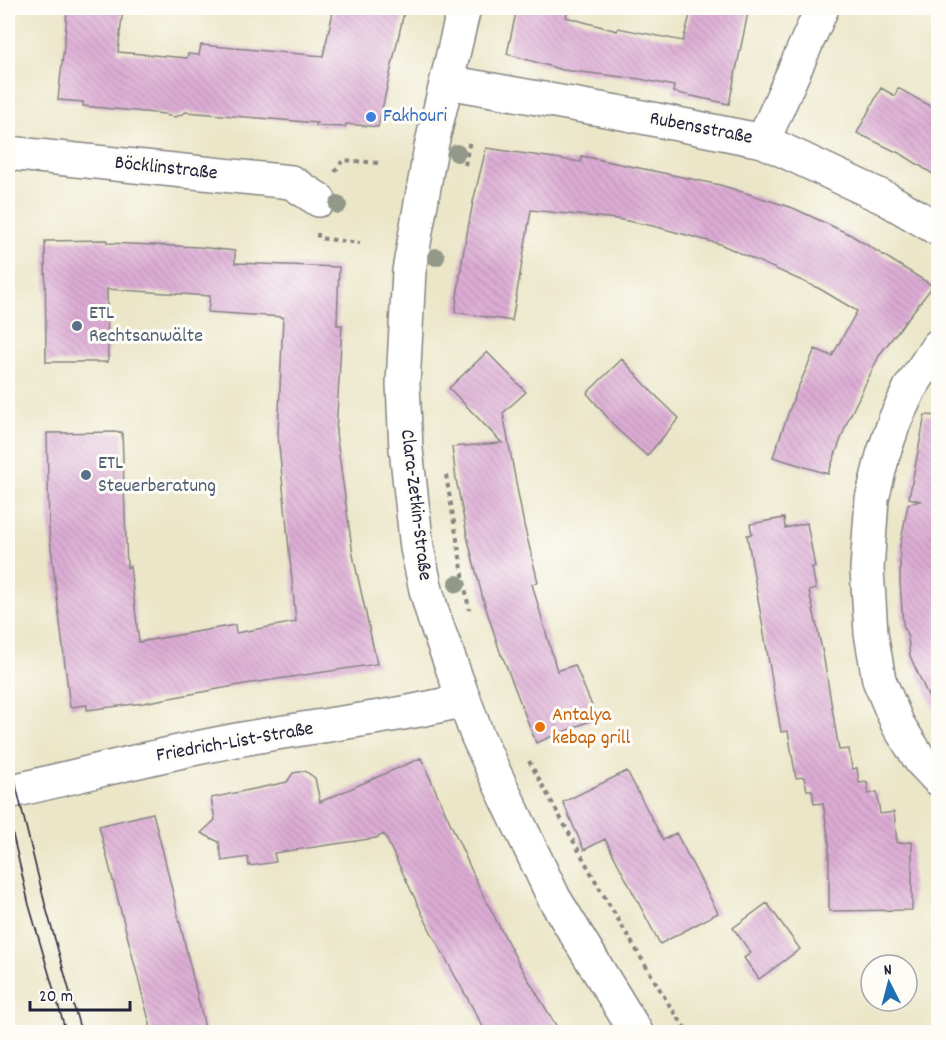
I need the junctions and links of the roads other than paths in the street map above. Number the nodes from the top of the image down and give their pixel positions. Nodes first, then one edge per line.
1 (464, 8) edge
2 (822, 8) edge
3 (447, 81) junction
4 (762, 141) junction
5 (8, 153) edge
6 (319, 200) dead end
7 (939, 229) edge
8 (939, 346) edge
9 (464, 700) junction
10 (939, 779) edge
11 (8, 792) edge
12 (636, 1032) edge

1 - 3 street, Clara-Zetkin-Straße
2 - 4 street
3 - 4 street, Rubensstraße
3 - 9 street, Clara-Zetkin-Straße
4 - 7 street, Rubensstraße
5 - 6 street, Böcklinstraße
8 - 10 street
9 - 11 street, Friedrich-List-Straße
9 - 12 street, Clara-Zetkin-Straße

